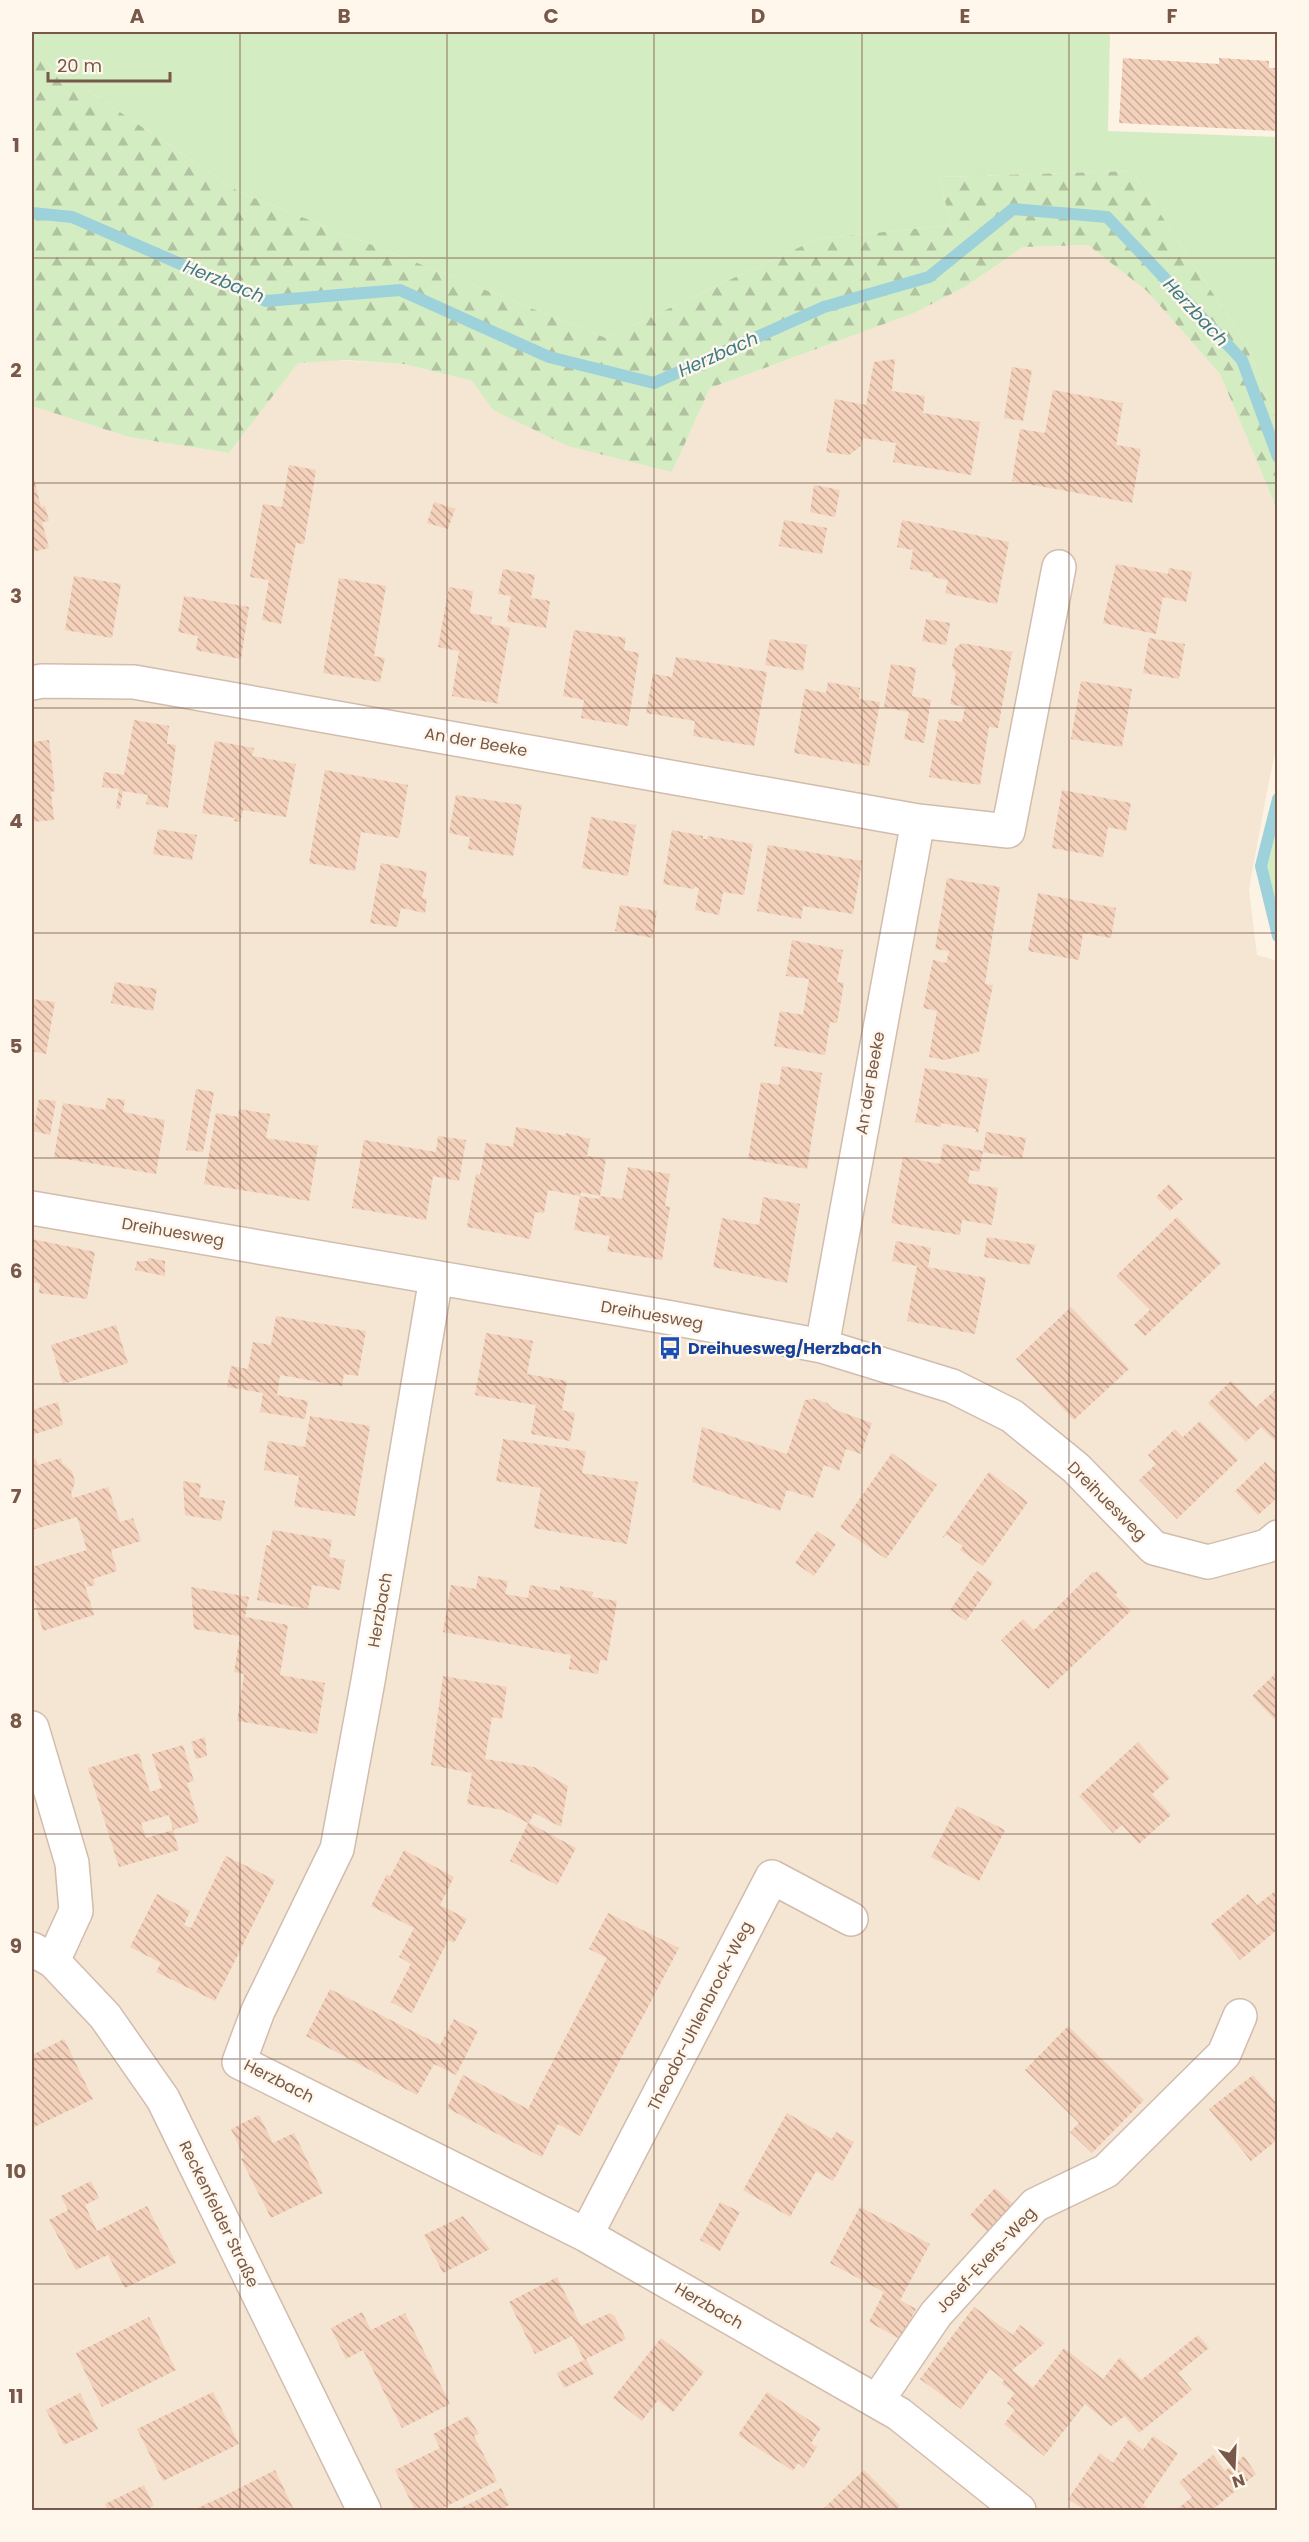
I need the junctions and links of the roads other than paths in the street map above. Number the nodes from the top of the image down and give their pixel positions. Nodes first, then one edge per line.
1 (1059, 567) dead end
2 (32, 683) edge
3 (918, 821) junction
4 (32, 1208) edge
5 (436, 1278) junction
6 (822, 1346) junction
7 (1278, 1537) edge
8 (32, 1728) edge
9 (851, 1919) dead end
10 (42, 1955) edge
11 (1240, 2016) dead end
12 (586, 2235) junction
13 (877, 2402) junction
14 (364, 2511) edge
15 (1019, 2511) edge

1 - 3 street, An der Beeke
2 - 3 street, An der Beeke
3 - 6 street, An der Beeke
4 - 5 street, Dreihuesweg
5 - 6 street, Dreihuesweg
5 - 12 street, Herzbach
6 - 7 street, Dreihuesweg
8 - 10 street
9 - 12 street, Theodor-Uhlenbrock-Weg
10 - 14 street, Reckenfelder Straße
11 - 13 street, Josef-Evers-Weg
12 - 13 street, Herzbach
13 - 15 street, Herzbach

